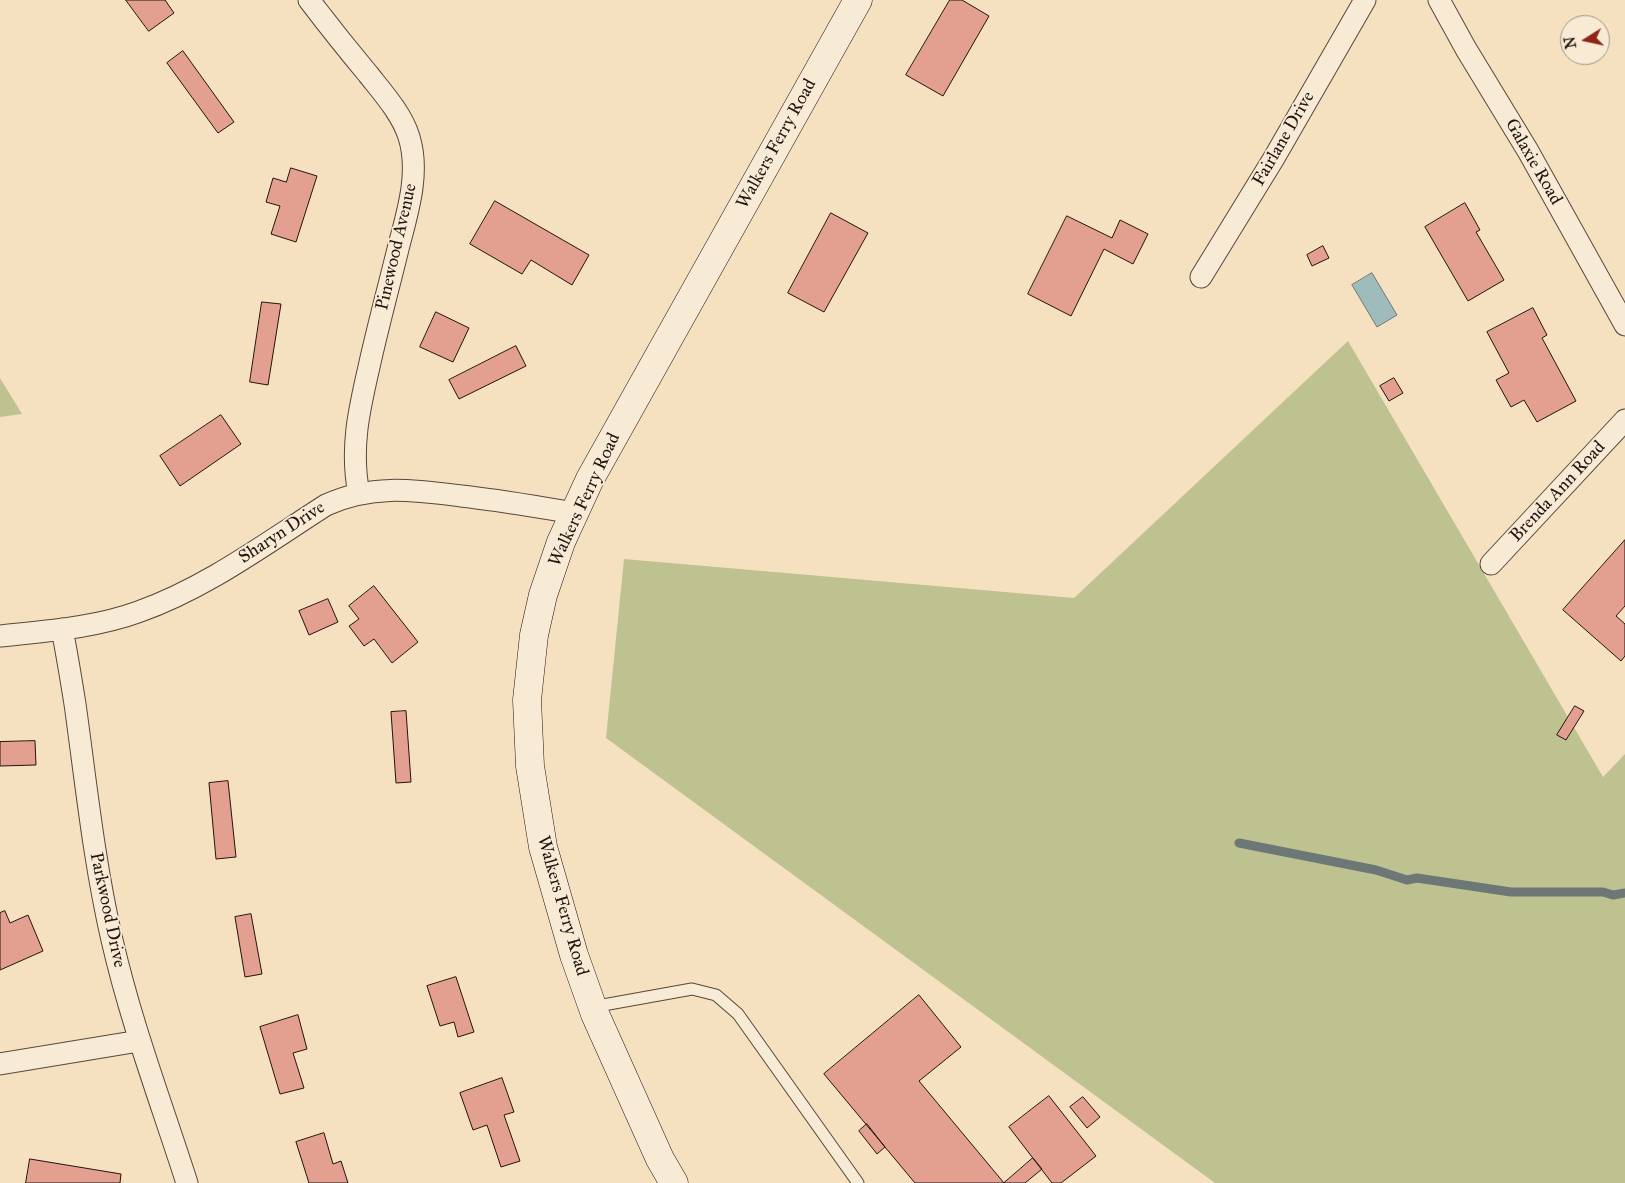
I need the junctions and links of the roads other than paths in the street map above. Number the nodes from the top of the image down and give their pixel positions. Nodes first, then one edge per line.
1 (309, 0) edge
2 (858, 0) edge
3 (1365, 0) edge
4 (1439, 0) edge
5 (1201, 277) dead end
6 (1625, 325) edge
7 (1625, 420) edge
8 (359, 494) junction
9 (575, 513) junction
10 (1491, 564) dead end
11 (62, 629) junction
12 (0, 636) edge
13 (592, 1007) junction
14 (139, 1041) junction
15 (0, 1064) edge
16 (187, 1183) edge
17 (674, 1183) edge
18 (858, 1183) edge

1 - 8 street, Pinewood Avenue
2 - 9 street, Walkers Ferry Road
3 - 5 street, Fairlane Drive
4 - 6 street, Galaxie Road
7 - 10 street, Brenda Ann Road
8 - 9 street, Sharyn Drive
8 - 11 street, Sharyn Drive
9 - 13 street, Walkers Ferry Road
11 - 12 street, Sharyn Drive
11 - 14 street, Parkwood Drive
13 - 17 street, Walkers Ferry Road
13 - 18 lane
14 - 15 street
14 - 16 street, Parkwood Drive

